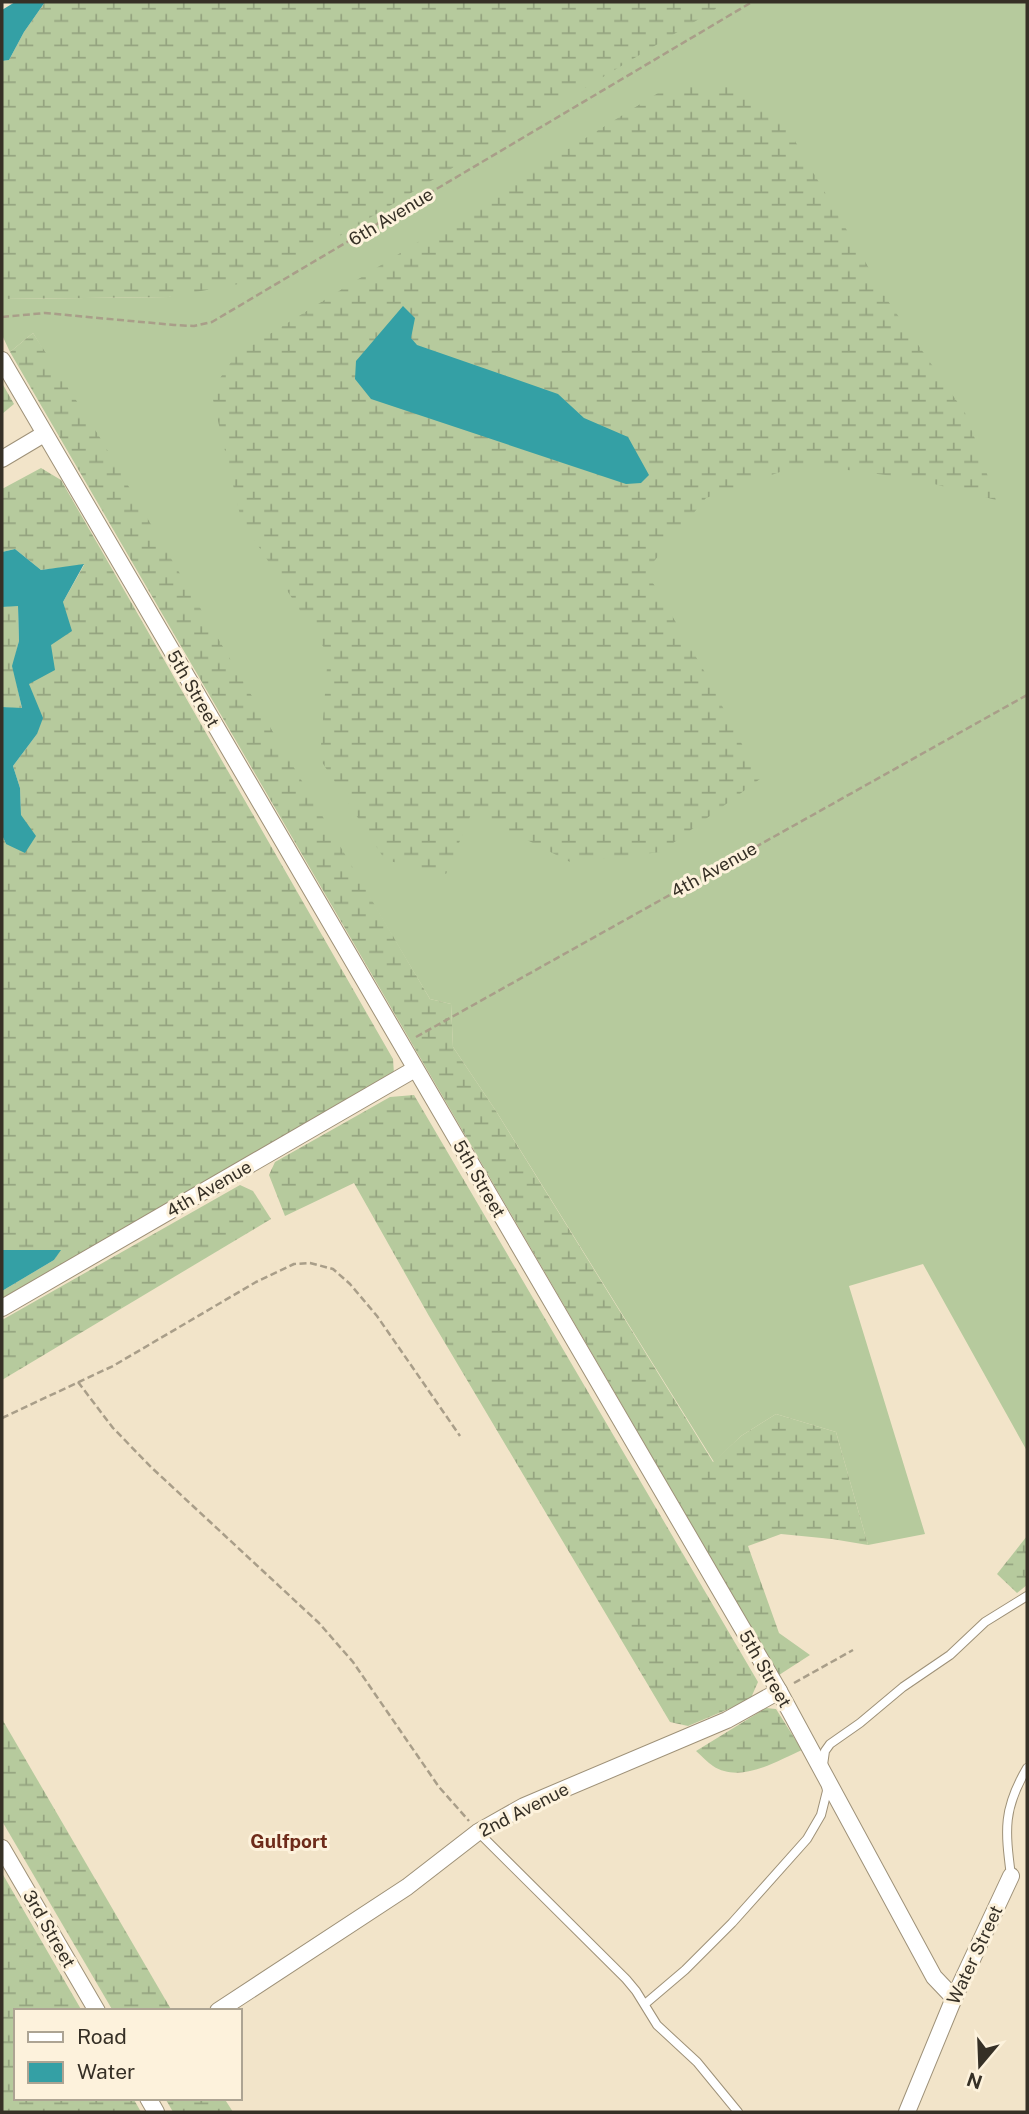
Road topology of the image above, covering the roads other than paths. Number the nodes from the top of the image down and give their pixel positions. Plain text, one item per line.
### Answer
1 (2, 360) edge
2 (44, 435) junction
3 (2, 459) edge
4 (415, 1069) junction
5 (2, 1308) edge
6 (1027, 1596) edge
7 (779, 1691) junction
8 (1027, 1768) edge
9 (825, 1778) junction
10 (478, 1832) junction
11 (2, 1848) edge
12 (1012, 1876) joint
13 (954, 1998) junction
14 (645, 2004) junction
15 (96, 2009) edge
16 (221, 2009) edge
17 (738, 2112) edge
18 (907, 2112) edge

1 - 2 street, 5th Street
2 - 3 street
2 - 4 street, 5th Street
4 - 5 street, 4th Avenue
4 - 7 street, 5th Street
6 - 9 lane
7 - 9 street, 5th Street
7 - 10 street, 2nd Avenue
8 - 12 lane
9 - 13 street, 5th Street
9 - 14 lane
10 - 14 lane
10 - 16 street, 2nd Avenue
11 - 15 street, 3rd Street
12 - 13 street, Water Street
13 - 18 street, Water Street
14 - 17 lane

